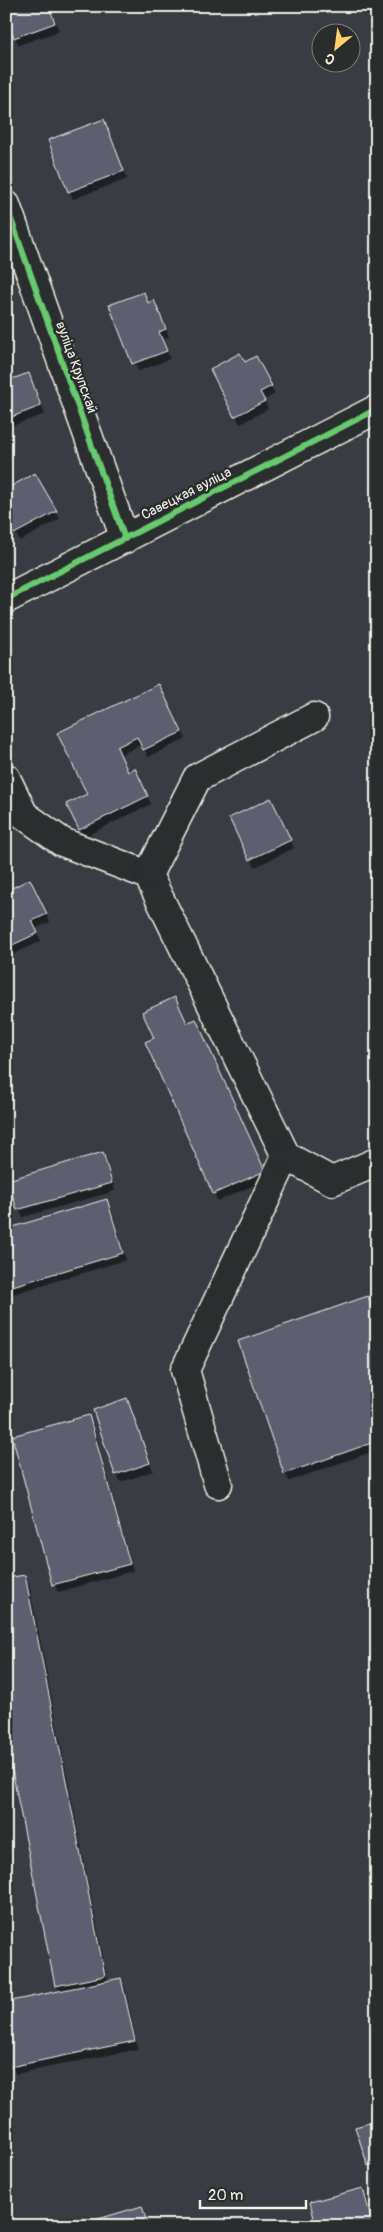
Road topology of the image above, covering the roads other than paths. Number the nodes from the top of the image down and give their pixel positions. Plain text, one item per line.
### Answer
1 (6, 205) edge
2 (377, 409) edge
3 (125, 539) junction
4 (6, 598) edge
5 (314, 717) dead end
6 (6, 778) edge
7 (148, 875) junction
8 (286, 1156) junction
9 (377, 1162) edge
10 (218, 1484) dead end

1 - 3 street, вуліца Крупскай
2 - 3 street, Савецкая вуліца
3 - 4 street, Савецкая вуліца
5 - 7 street
6 - 7 street
7 - 8 street
8 - 9 street
8 - 10 street

